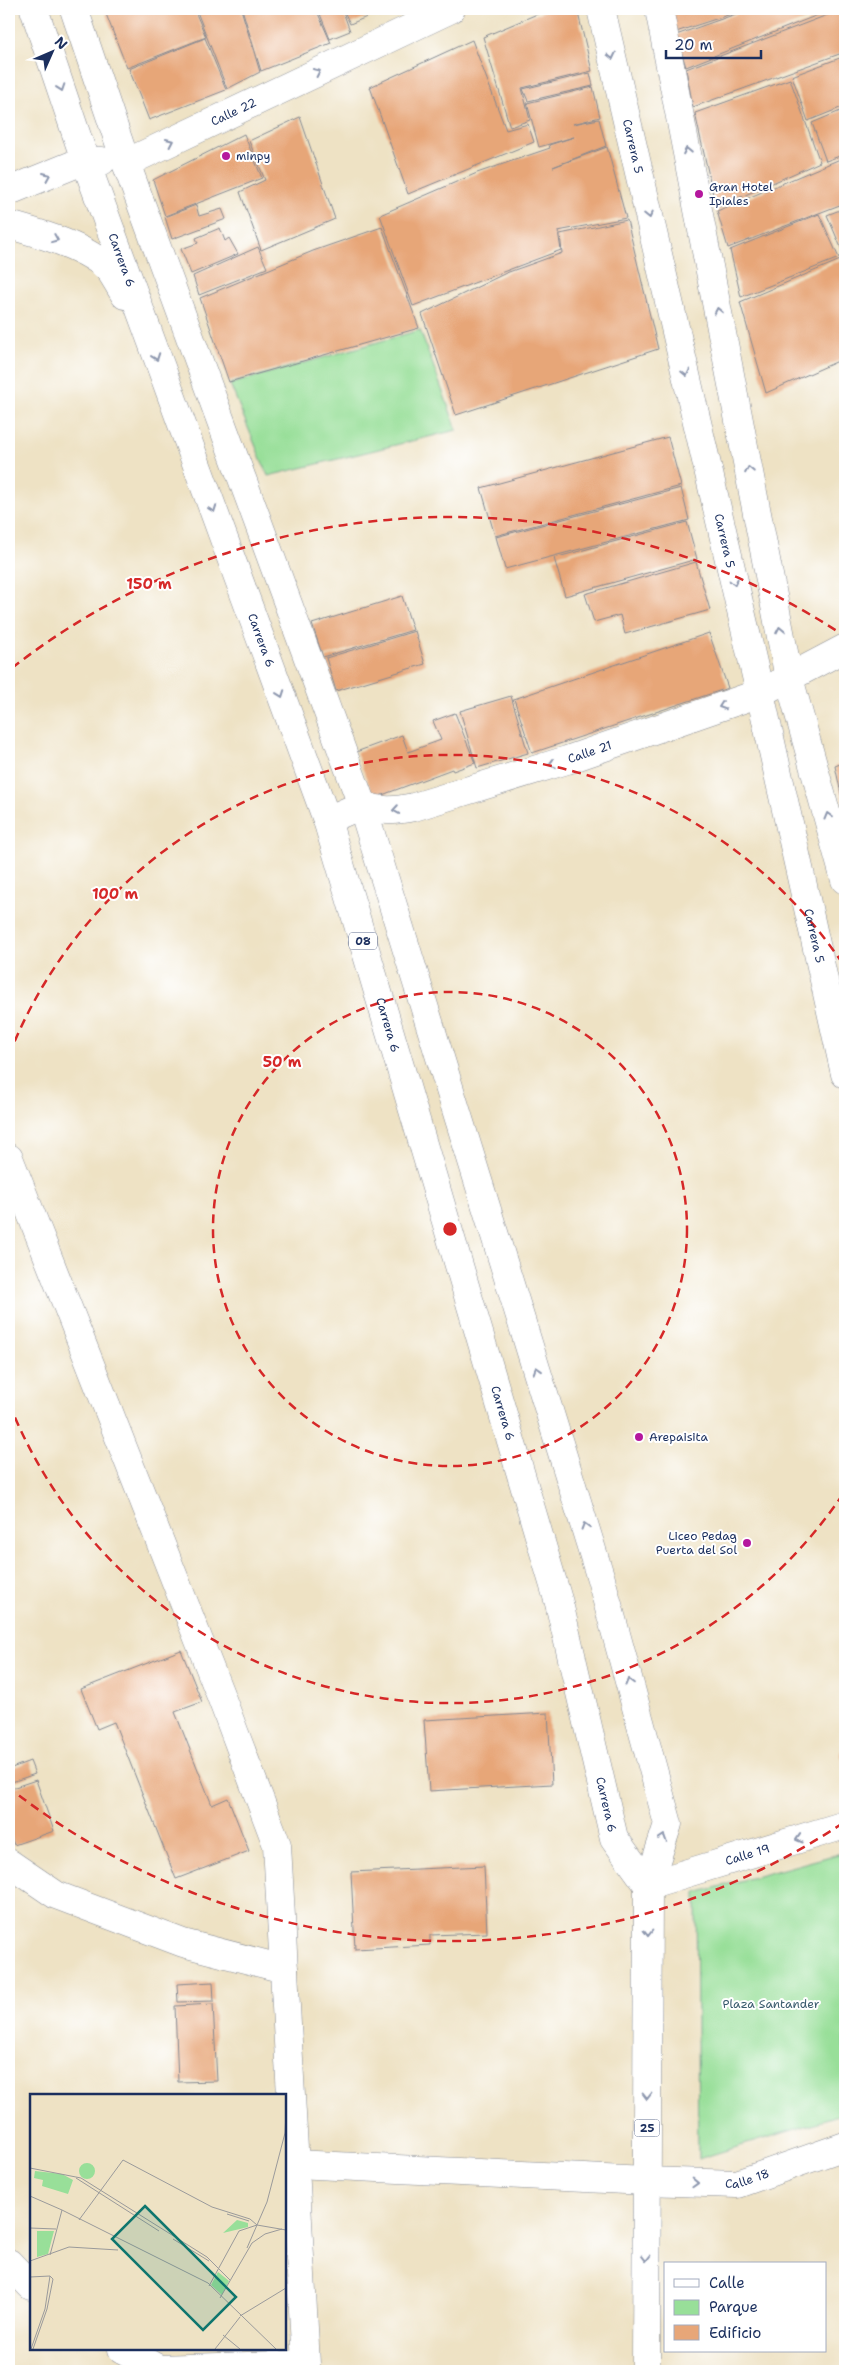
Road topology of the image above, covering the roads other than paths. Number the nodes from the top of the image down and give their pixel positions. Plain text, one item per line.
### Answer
1 (34, 9) edge
2 (74, 9) edge
3 (451, 9) edge
4 (601, 9) edge
5 (659, 9) edge
6 (85, 160) junction
7 (126, 162) junction
8 (9, 191) edge
9 (9, 225) edge
10 (147, 332) junction
11 (845, 648) edge
12 (789, 678) junction
13 (760, 693) junction
14 (362, 805) junction
15 (327, 820) junction
16 (845, 880) edge
17 (845, 1074) edge
18 (9, 1158) edge
19 (845, 1825) edge
20 (9, 1863) edge
21 (648, 1885) junction
22 (284, 1969) junction
23 (845, 2146) edge
24 (295, 2164) junction
25 (646, 2181) junction
26 (9, 2264) edge
27 (30, 2285) edge
28 (124, 2350) edge
29 (646, 2371) edge

1 -> 6 main road, Carrera 6 / 08
2 - 7 main road
7 -> 3 main road, Calle 22
4 -> 13 main road, Carrera 5
12 -> 5 main road
6 - 7 main road, Calle 22
8 -> 6 main road, Calle 22
6 - 10 main road, Carrera 6 / 08
7 - 14 main road
9 -> 10 main road
10 -> 15 main road, Carrera 6 / 08
11 - 12 main road, Calle 21
12 - 13 main road, Calle 21
16 -> 12 main road
13 -> 14 main road, Calle 21
13 - 17 main road, Carrera 5
14 - 15 main road
21 -> 14 main road
15 - 21 main road, Carrera 6 / 08
18 - 22 main road
19 -> 21 main road, Calle 19
20 - 22 main road
21 -> 25 main road, 25
22 - 24 main road
25 -> 23 main road, Calle 18
24 - 25 main road, Calle 18
24 - 28 main road
25 -> 29 main road, 25
26 - 27 main road

